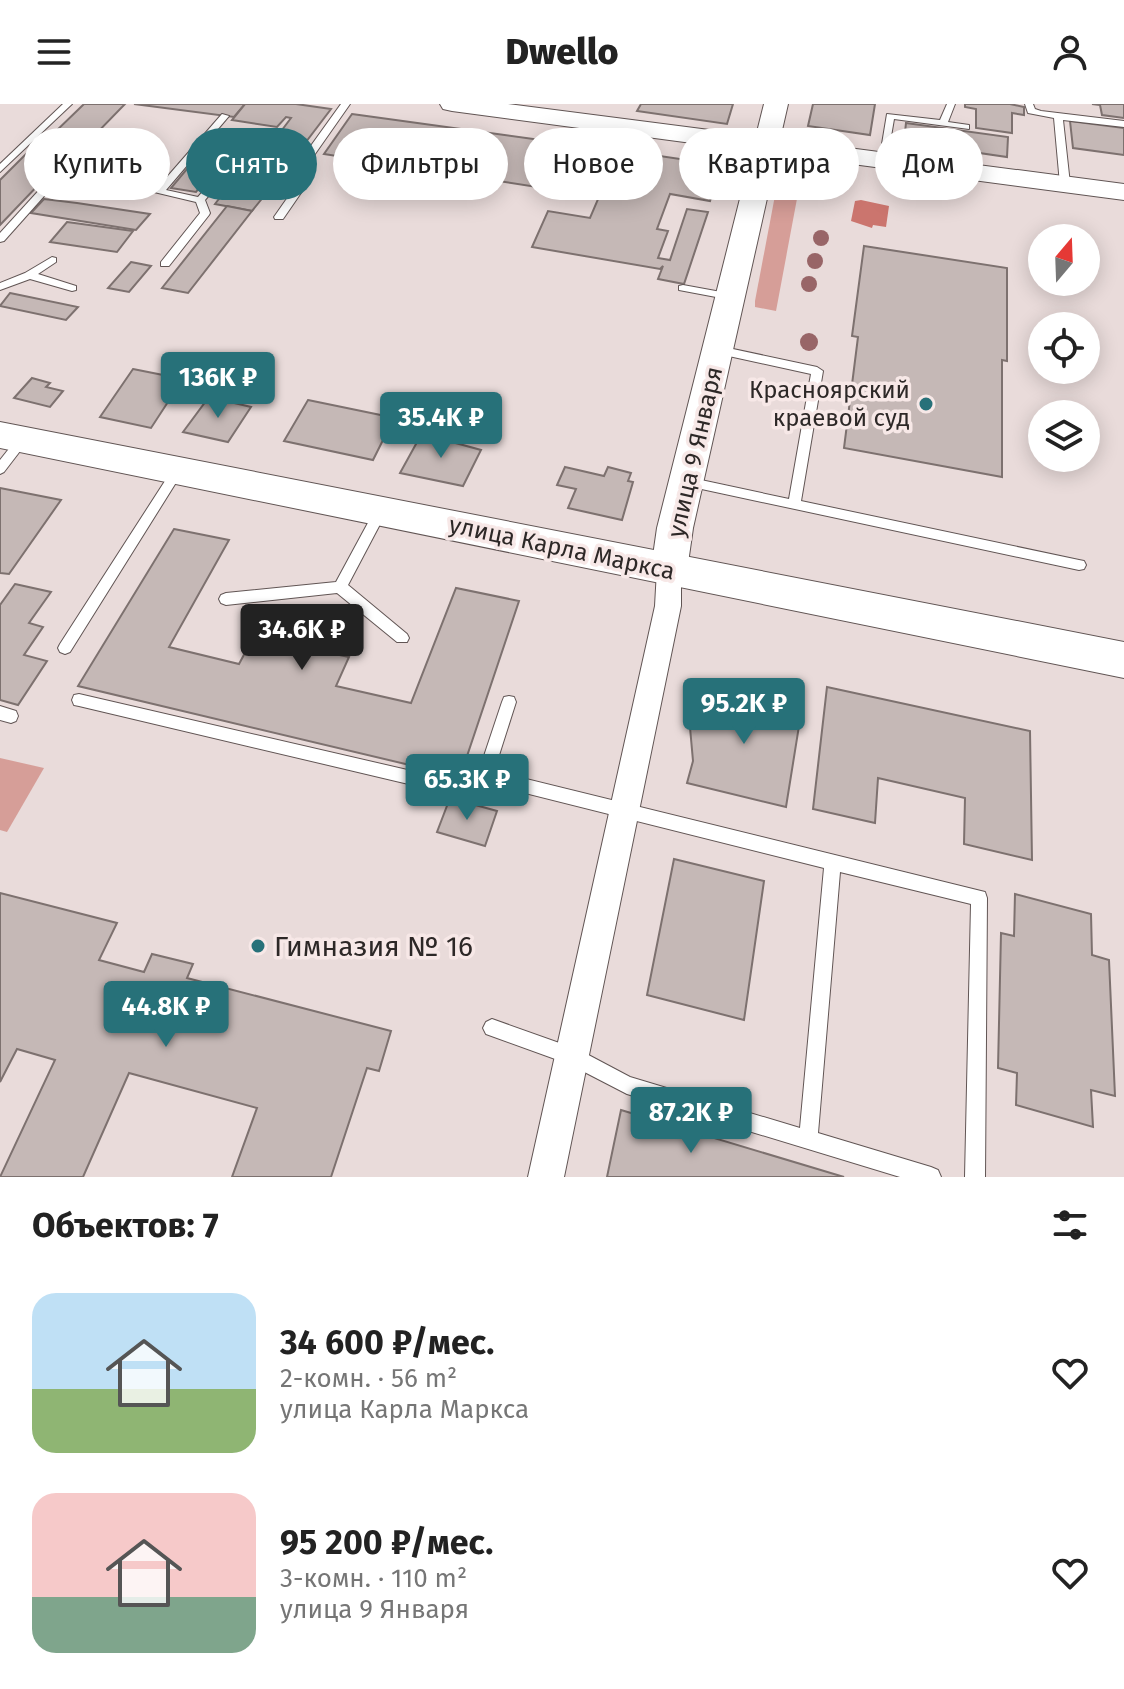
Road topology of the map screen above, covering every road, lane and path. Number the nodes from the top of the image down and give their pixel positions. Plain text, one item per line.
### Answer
1 (68, 104) edge
2 (346, 104) edge
3 (452, 104) edge
4 (776, 104) edge
5 (910, 104) edge
6 (951, 104) edge
7 (1029, 104) edge
8 (483, 106) edge
9 (225, 116) dead end
10 (1058, 116) junction
11 (908, 118) junction
12 (943, 123) junction
13 (1124, 124) edge
14 (966, 127) dead end
15 (215, 128) edge
16 (771, 128) edge
17 (888, 128) edge
18 (679, 140) edge
19 (186, 161) edge
20 (0, 169) edge
21 (983, 173) edge
22 (1065, 184) junction
23 (1124, 192) edge
24 (186, 197) edge
25 (35, 200) edge
26 (200, 200) edge
27 (754, 200) edge
28 (279, 217) dead end
29 (0, 239) edge
30 (52, 260) dead end
31 (165, 264) dead end
32 (29, 275) junction
33 (0, 287) edge
34 (72, 288) dead end
35 (683, 288) dead end
36 (732, 297) junction
37 (719, 350) junction
38 (12, 437) edge
39 (0, 469) edge
40 (178, 470) junction
41 (686, 482) junction
42 (794, 504) junction
43 (381, 510) junction
44 (1079, 565) dead end
45 (669, 570) junction
46 (340, 587) junction
47 (226, 599) dead end
48 (402, 638) dead end
49 (65, 648) dead end
50 (1124, 660) edge
51 (79, 700) dead end
52 (509, 702) dead end
53 (485, 776) junction
54 (624, 808) junction
55 (833, 863) junction
56 (492, 1028) dead end
57 (573, 1056) junction
58 (808, 1139) junction
59 (546, 1177) edge
60 (931, 1177) edge
61 (975, 1177) edge

1 - 20 lane
2 - 28 lane
3 - 8 main road
4 - 16 main road, улица 9 Января
5 - 11 lane
6 - 12 lane
7 - 10 lane
8 - 18 main road
9 - 15 lane
10 - 13 lane
10 - 22 lane
11 - 12 lane
11 - 17 lane
12 - 14 lane
19 - 24 lane
21 - 22 main road
22 - 23 main road
25 - 29 lane
26 - 31 lane
27 - 36 main road, улица 9 Января
30 - 32 lane
32 - 33 lane
32 - 34 lane
35 - 36 lane
36 - 37 main road, улица 9 Января
37 - 41 main road, улица 9 Января
37 - 42 lane
38 - 39 lane
38 - 40 main road, улица Карла Маркса
40 - 43 main road, улица Карла Маркса
40 - 49 lane
41 - 42 lane
41 - 45 main road, улица 9 Января
42 - 44 lane
43 - 45 main road, улица Карла Маркса
43 - 46 lane
45 - 50 main road, улица Карла Маркса
45 - 54 street, улица 9 Января
46 - 47 lane
46 - 48 lane
51 - 53 lane
52 - 53 lane
53 - 54 lane
54 - 55 lane
54 - 57 street, улица 9 Января
55 - 58 lane
55 - 61 lane
56 - 57 lane
57 - 58 lane
57 - 59 street, улица 9 Января
58 - 60 lane

